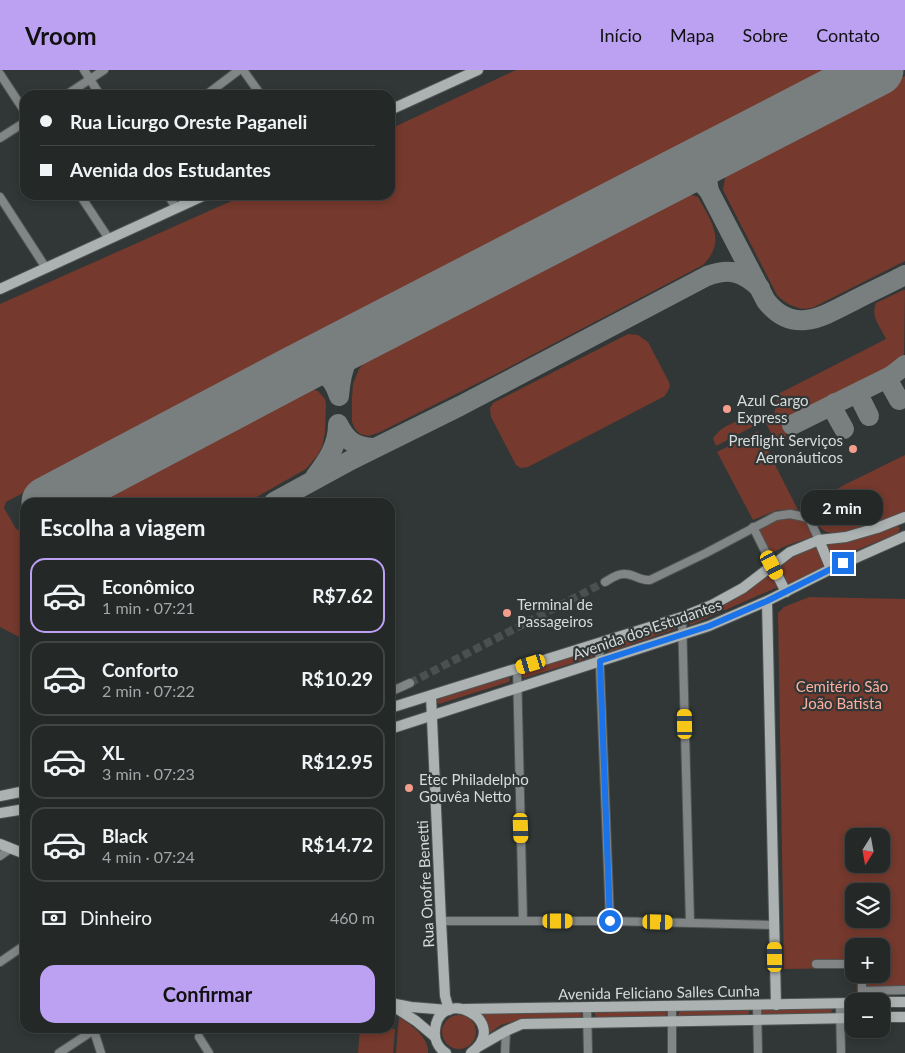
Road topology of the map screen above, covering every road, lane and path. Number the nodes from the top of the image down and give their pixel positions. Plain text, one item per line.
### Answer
1 (84, 70) edge
2 (104, 70) edge
3 (241, 70) edge
4 (478, 70) edge
5 (0, 74) edge
6 (90, 79) junction
7 (74, 90) edge
8 (97, 90) edge
9 (213, 90) edge
10 (257, 90) edge
11 (20, 104) edge
12 (395, 108) edge
13 (20, 125) edge
14 (0, 138) edge
15 (0, 197) edge
16 (83, 200) edge
17 (171, 200) edge
18 (194, 200) edge
19 (176, 208) junction
20 (109, 239) junction
21 (46, 268) junction
22 (0, 289) edge
23 (905, 518) edge
24 (753, 528) junction
25 (905, 536) edge
26 (819, 540) junction
27 (772, 565) junction
28 (831, 569) junction
29 (605, 582) tunnel mouth
30 (786, 592) junction
31 (767, 601) junction
32 (682, 617) junction
33 (682, 634) junction
34 (599, 643) junction
35 (600, 661) junction
36 (517, 668) junction
37 (410, 683) tunnel mouth
38 (518, 689) junction
39 (395, 690) edge
40 (431, 696) junction
41 (395, 707) edge
42 (433, 715) junction
43 (395, 727) edge
44 (20, 792) edge
45 (0, 796) edge
46 (20, 810) edge
47 (0, 813) edge
48 (0, 844) edge
49 (11, 848) junction
50 (20, 852) edge
51 (0, 856) edge
52 (441, 921) junction
53 (523, 921) junction
54 (610, 921) junction
55 (690, 923) junction
56 (774, 925) junction
57 (20, 949) edge
58 (0, 962) edge
59 (816, 964) dead end
60 (845, 964) edge
61 (862, 983) edge
62 (905, 990) edge
63 (890, 1002) edge
64 (905, 1002) edge
65 (840, 1004) junction
66 (845, 1004) edge
67 (395, 1005) edge
68 (776, 1005) junction
69 (672, 1006) junction
70 (757, 1006) junction
71 (395, 1007) edge
72 (587, 1008) junction
73 (465, 1009) junction
74 (449, 1010) junction
75 (890, 1017) edge
76 (905, 1017) edge
77 (840, 1018) junction
78 (845, 1018) edge
79 (758, 1020) junction
80 (672, 1022) junction
81 (587, 1024) junction
82 (506, 1031) junction
83 (86, 1033) edge
84 (95, 1033) edge
85 (198, 1037) dead end
86 (436, 1045) edge
87 (475, 1050) edge
88 (60, 1053) edge
89 (101, 1053) edge
90 (209, 1053) edge
91 (446, 1053) edge
92 (505, 1053) edge
93 (588, 1053) edge
94 (672, 1053) edge
95 (758, 1053) edge
96 (841, 1053) edge

1 - 6 street
2 - 6 street
3 - 9 street
3 - 10 street
4 - 12 main road
5 - 11 street
6 - 7 street
6 - 8 street
13 - 14 street
15 - 21 street
16 - 20 street
17 - 19 street
18 - 19 main road
19 - 20 main road
20 - 21 main road
21 - 22 main road
23 - 26 main road, Avenida dos Estudantes
24 - 26 street
24 - 27 street
24 - 29 street
25 - 28 main road, Avenida dos Estudantes
26 - 27 main road, Avenida dos Estudantes
26 - 28 main road
27 - 30 main road
27 - 32 main road, Avenida dos Estudantes
28 - 30 main road, Avenida dos Estudantes
30 - 31 main road, Avenida dos Estudantes
31 - 33 main road, Avenida dos Estudantes
31 - 56 main road
32 - 33 street
32 - 34 main road, Avenida dos Estudantes
33 - 35 main road, Avenida dos Estudantes
33 - 55 street
34 - 35 street
34 - 36 main road, Avenida dos Estudantes
35 - 38 main road, Avenida dos Estudantes
35 - 54 street
36 - 38 street
36 - 40 main road, Avenida dos Estudantes
37 - 39 street
38 - 42 main road, Avenida dos Estudantes
38 - 53 street
40 - 41 main road, Avenida dos Estudantes
40 - 42 main road, Rua Onofre Benetti
42 - 43 main road, Avenida dos Estudantes
42 - 52 main road, Rua Onofre Benetti
44 - 45 main road
46 - 47 main road
48 - 49 main road
49 - 50 main road
49 - 51 street
52 - 53 street
52 - 74 main road, Rua Onofre Benetti
53 - 54 street
54 - 55 street
55 - 56 street
56 - 68 main road
57 - 58 street
59 - 60 street
61 - 62 street
63 - 64 main road
65 - 66 main road, Avenida Feliciano Salles Cunha
65 - 68 main road, Avenida Feliciano Salles Cunha
65 - 77 street
67 - 74 main road
68 - 70 main road, Avenida Feliciano Salles Cunha
69 - 70 main road, Avenida Feliciano Salles Cunha
69 - 72 main road, Avenida Feliciano Salles Cunha
69 - 80 street
70 - 79 street
71 - 86 main road
72 - 73 main road, Avenida Feliciano Salles Cunha
72 - 81 street
73 - 74 main road, Avenida Feliciano Salles Cunha
73 - 87 main road
74 - 86 main road
75 - 76 main road
77 - 78 main road, Avenida Feliciano Salles Cunha
77 - 79 main road, Avenida Feliciano Salles Cunha
77 - 96 street
79 - 80 main road, Avenida Feliciano Salles Cunha
79 - 95 street
80 - 81 main road, Avenida Feliciano Salles Cunha
80 - 94 street
81 - 82 main road, Avenida Feliciano Salles Cunha
81 - 93 street
82 - 87 main road, Avenida Feliciano Salles Cunha
82 - 92 street
83 - 88 street
84 - 89 street
85 - 90 street
86 - 91 main road

